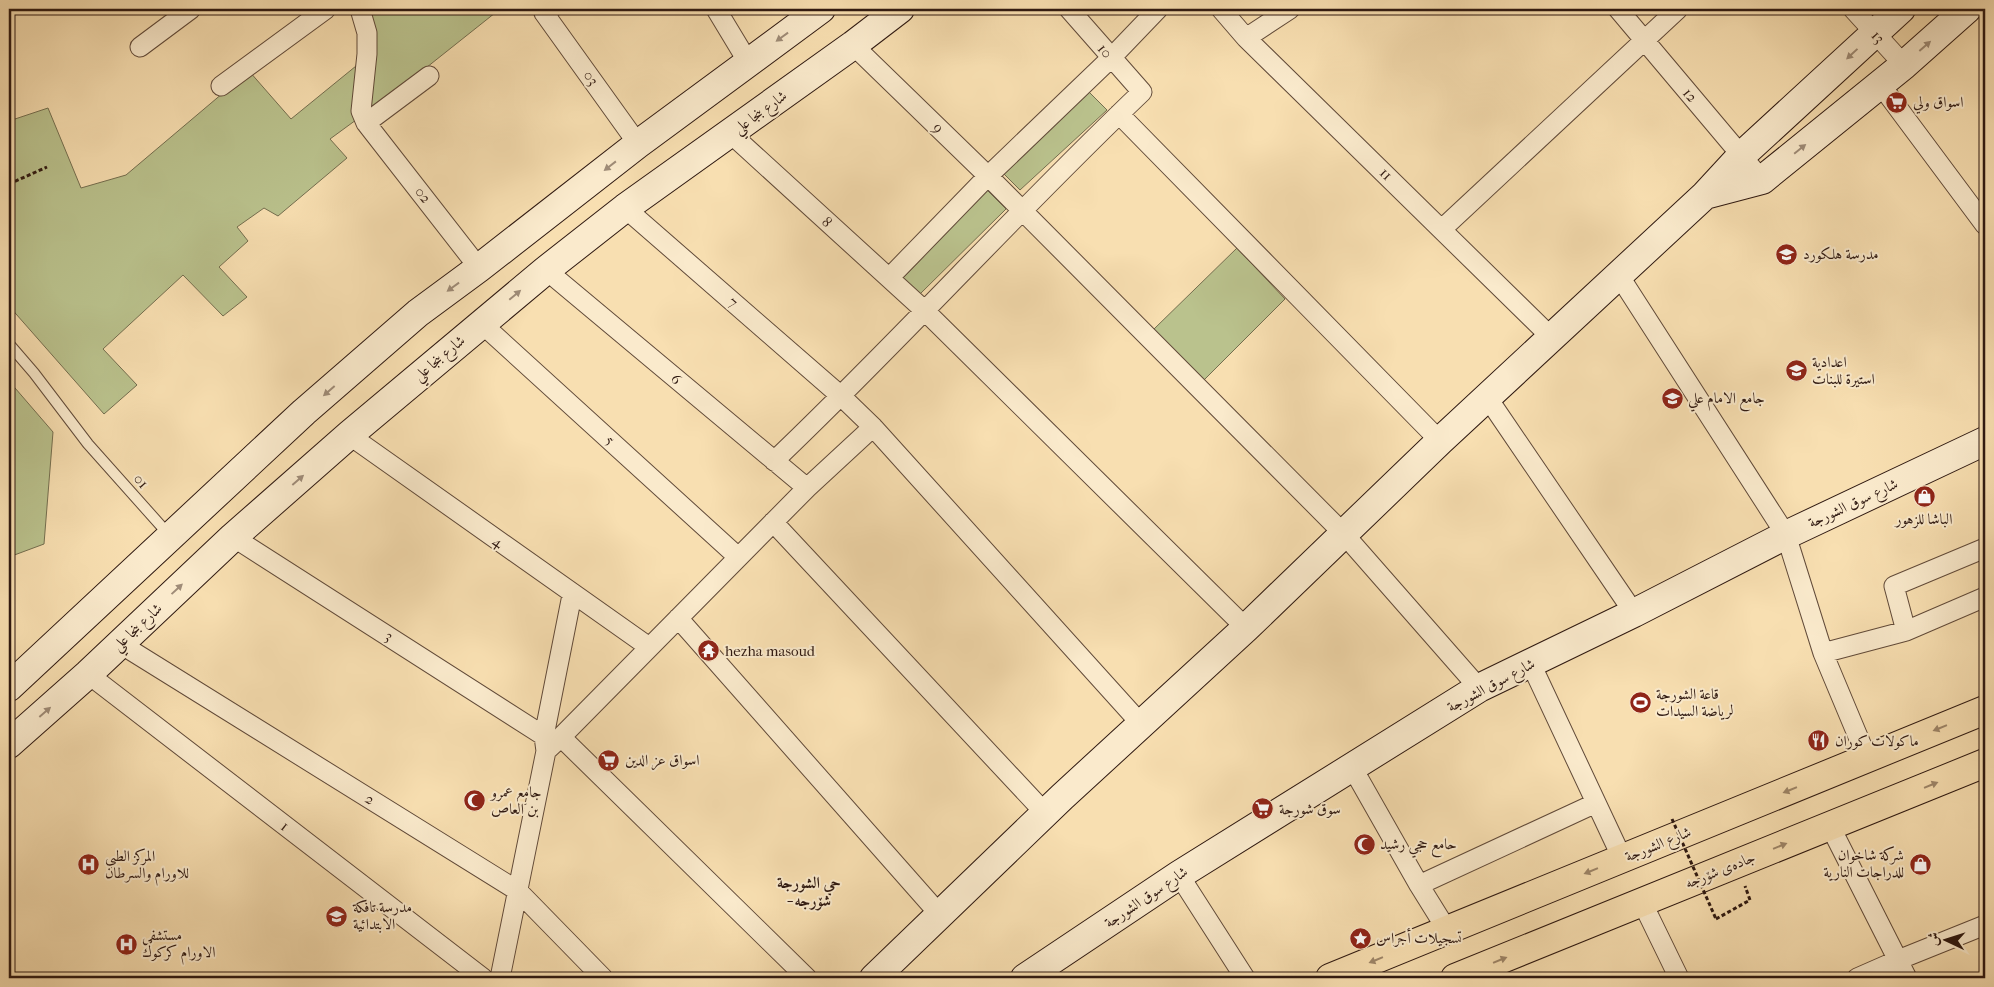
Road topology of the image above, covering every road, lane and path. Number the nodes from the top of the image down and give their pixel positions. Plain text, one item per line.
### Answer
1 (191, 9) edge
2 (326, 9) edge
3 (360, 9) edge
4 (716, 9) edge
5 (821, 9) edge
6 (900, 9) edge
7 (1069, 9) edge
8 (1158, 9) edge
9 (1221, 9) edge
10 (1290, 9) edge
11 (1618, 9) edge
12 (1678, 9) edge
13 (1853, 9) edge
14 (1901, 9) edge
15 (1968, 9) edge
16 (548, 11) edge
17 (1875, 33) junction
18 (1246, 38) junction
19 (1644, 40) junction
20 (853, 45) junction
21 (140, 47) dead end
22 (1111, 58) junction
23 (748, 62) junction
24 (1904, 65) junction
25 (429, 76) dead end
26 (1880, 84) junction
27 (221, 86) dead end
28 (1119, 114) junction
29 (366, 123) junction
30 (730, 133) junction
31 (638, 144) junction
32 (1741, 156) junction
33 (47, 168) dead end
34 (988, 176) junction
35 (1762, 180) junction
36 (9, 184) edge
37 (1705, 195) junction
38 (1979, 200) edge
39 (625, 208) junction
40 (1022, 211) junction
41 (1985, 225) edge
42 (1442, 229) junction
43 (479, 268) junction
44 (546, 270) junction
45 (1618, 274) junction
46 (889, 278) junction
47 (924, 310) junction
48 (481, 323) junction
49 (1552, 338) junction
50 (9, 344) edge
51 (842, 397) junction
52 (1487, 397) junction
53 (873, 427) junction
54 (348, 435) junction
55 (1440, 441) junction
56 (1985, 441) edge
57 (774, 461) junction
58 (807, 488) junction
59 (773, 522) junction
60 (1343, 533) junction
61 (1786, 534) junction
62 (171, 537) junction
63 (233, 537) junction
64 (1985, 548) edge
65 (738, 557) junction
66 (572, 595) junction
67 (1985, 597) edge
68 (1634, 613) junction
69 (678, 618) junction
70 (1246, 628) junction
71 (1906, 631) junction
72 (119, 643) junction
73 (649, 647) junction
74 (1823, 653) junction
75 (1530, 664) junction
76 (88, 674) junction
77 (9, 688) edge
78 (1479, 688) junction
79 (1985, 710) edge
80 (1142, 725) junction
81 (550, 741) junction
82 (9, 744) edge
83 (1867, 758) junction
84 (1352, 767) junction
85 (1984, 768) edge
86 (1596, 803) junction
87 (1045, 813) junction
88 (1672, 819) dead end
89 (1830, 826) junction
90 (1622, 858) junction
91 (1179, 875) junction
92 (1419, 885) junction
93 (518, 891) junction
94 (1750, 900) dead end
95 (1642, 902) junction
96 (941, 916) junction
97 (1985, 925) edge
98 (1447, 930) junction
99 (1898, 960) junction
100 (1034, 976) edge
101 (1468, 976) edge
102 (483, 978) edge
103 (500, 978) edge
104 (603, 978) edge
105 (807, 978) edge
106 (874, 978) edge
107 (1245, 978) edge
108 (1330, 978) edge
109 (1679, 978) edge
110 (1857, 978) edge
111 (1907, 978) edge

1 - 21 street
2 - 27 street
3 - 29 street
4 - 23 street
5 -> 23 street
6 - 20 street, شارع بنجا علي
7 - 22 street, 10
8 - 22 street
9 - 18 street, 11
10 - 18 street
11 - 19 street, 12
12 - 19 street
13 - 17 street, 13
14 - 17 street
24 -> 15 street
16 - 31 street, 03
17 - 24 street, 13
17 -> 32 street
18 - 42 street, 11
19 - 32 street, 12
19 - 42 street
20 - 30 street, شارع بنجا علي
20 - 34 street, 9
22 - 28 street, 10
22 - 34 street
23 - 31 street
24 - 26 street
25 - 29 street
35 -> 26 street
26 - 38 street
28 - 40 street
28 - 55 street
29 - 43 street, 02
30 - 39 street, شارع بنجا علي
30 - 46 street, 8
31 -> 43 street
32 - 35 street, 12
32 - 37 street
33 - 36 path
34 - 40 street, 9
34 - 46 street
35 - 37 street
37 - 45 street
38 - 41 street
39 - 44 street, شارع بنجا علي
39 - 51 street, 7
40 - 47 street
40 - 60 street, 9
42 - 49 street, 11
43 -> 62 street
48 -> 44 street, شارع بنجا علي
44 - 57 street, 6
45 - 49 street
45 - 61 street
46 - 47 street, 8
47 - 51 street
47 - 70 street, 8
48 - 54 street, شارع بنجا علي
48 - 65 street, 5
49 - 52 street
50 - 62 lane, 01
51 - 53 street, 7
51 - 57 street
52 - 55 street
52 - 68 street
53 - 58 street
53 - 80 street, 7
63 -> 54 street, شارع بنجا علي
54 - 66 street, 4
55 - 60 street
56 - 61 street, شارع سوق الشورجة
57 - 58 street, 6
58 - 59 street
59 - 65 street
59 - 87 street
60 - 70 street
60 - 78 street, 9
61 - 68 street, شارع سوق الشورجة
61 - 74 street
62 - 77 street
72 -> 63 street, شارع بنجا علي
63 - 81 street, 3
64 - 71 street
65 - 69 street
66 - 73 street, 4
66 - 81 street
67 - 71 street
68 - 75 street, شارع سوق الشورجة
69 - 73 street
69 - 96 street
70 - 80 street
71 - 74 street
72 - 76 street, شارع بنجا علي
72 - 93 street, 2
73 - 81 street
74 - 83 street
75 - 78 street, شارع سوق الشورجة
75 - 86 street
82 -> 76 street, شارع بنجا علي
76 - 102 street, 1
78 - 84 street, شارع سوق الشورجة
79 -> 83 main road, شارع الشورجة
80 - 87 street
81 - 93 street
81 - 105 street, 3
83 -> 90 main road, شارع الشورجة
84 - 91 street, شارع سوق الشورجة
84 - 92 street
89 -> 85 main road, جادەی شۆرجە
86 - 90 street
86 - 92 street
87 - 96 street
88 - 94 path, bridge
95 -> 89 main road, جادەی شۆرجە
89 - 99 street
90 -> 98 main road, شارع الشورجة
91 - 100 street, شارع سوق الشورجة
91 - 107 street
92 - 98 street
93 - 103 street
93 - 104 street, 2
101 -> 95 main road, جادەی شۆرجە
95 - 109 street
96 - 106 street
97 - 99 street
98 -> 108 main road, شارع الشورجة
99 - 110 street
99 - 111 street

